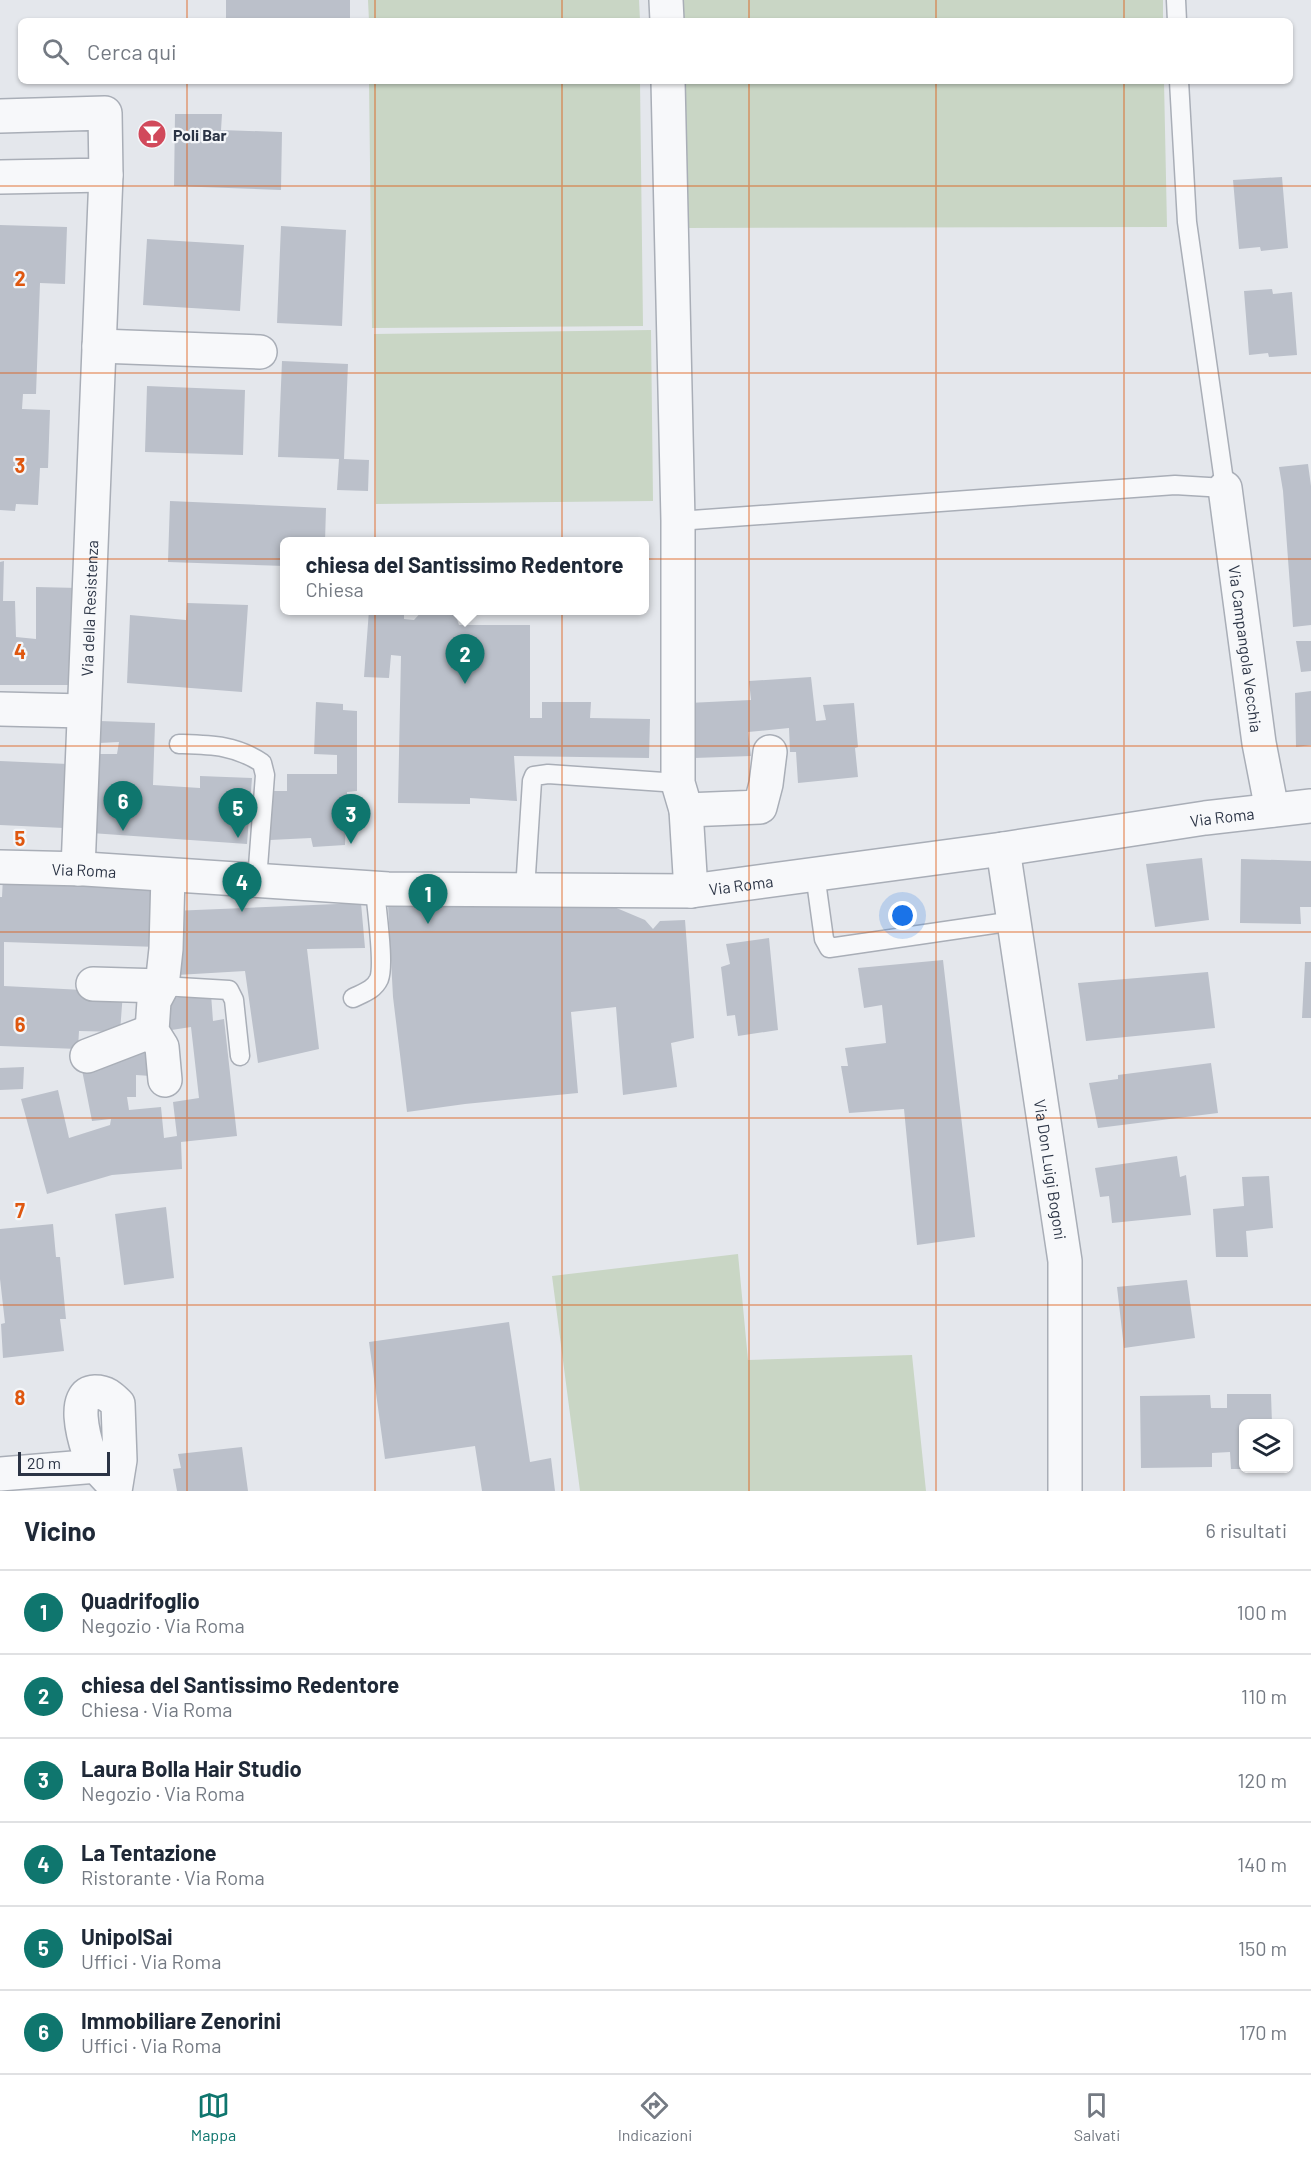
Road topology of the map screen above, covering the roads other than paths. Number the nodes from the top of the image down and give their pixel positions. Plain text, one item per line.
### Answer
1 (666, 0) edge
2 (1176, 0) edge
3 (667, 18) edge
4 (1177, 18) edge
5 (668, 84) edge
6 (1179, 84) edge
7 (0, 116) edge
8 (106, 175) junction
9 (0, 177) edge
10 (99, 346) junction
11 (260, 352) dead end
12 (1225, 488) junction
13 (678, 521) junction
14 (0, 709) edge
15 (84, 711) junction
16 (179, 744) dead end
17 (771, 752) dead end
18 (682, 796) junction
19 (1311, 806) edge
20 (1272, 810) junction
21 (1003, 849) junction
22 (0, 867) edge
23 (78, 869) junction
24 (815, 874) junction
25 (168, 875) junction
26 (257, 880) junction
27 (375, 888) junction
28 (525, 890) junction
29 (691, 891) junction
30 (1014, 921) junction
31 (93, 984) dead end
32 (162, 986) junction
33 (353, 998) dead end
34 (152, 1031) junction
35 (87, 1056) dead end
36 (240, 1056) dead end
37 (165, 1080) dead end
38 (0, 1474) edge
39 (109, 1481) edge
40 (1065, 1491) edge

1 - 3 street
2 - 4 lane
5 - 13 street
6 - 12 lane
7 - 8 street, Via della Resistenza
8 - 9 street
8 - 10 street, Via della Resistenza
10 - 11 street
10 - 15 street, Via della Resistenza
12 - 13 lane
12 - 20 street, Via Campangola Vecchia
13 - 18 street
14 - 15 street
15 - 23 street, Via della Resistenza
16 - 26 lane
17 - 18 street
18 - 28 lane
18 - 29 street
19 - 20 street, Via Roma
20 - 21 street, Via Roma
21 - 24 street, Via Roma
21 - 30 street, Via Don Luigi Bogoni
22 - 23 street, Via Roma
23 - 25 street, Via Roma
24 - 29 street, Via Roma
24 - 30 lane
25 - 26 street, Via Roma
25 - 32 street
26 - 27 street, Via Roma
27 - 28 street, Via Roma
27 - 33 lane
28 - 29 street, Via Roma
30 - 40 street, Via Don Luigi Bogoni
31 - 32 street
32 - 34 street
32 - 36 lane
34 - 35 street
34 - 37 street
38 - 39 street

